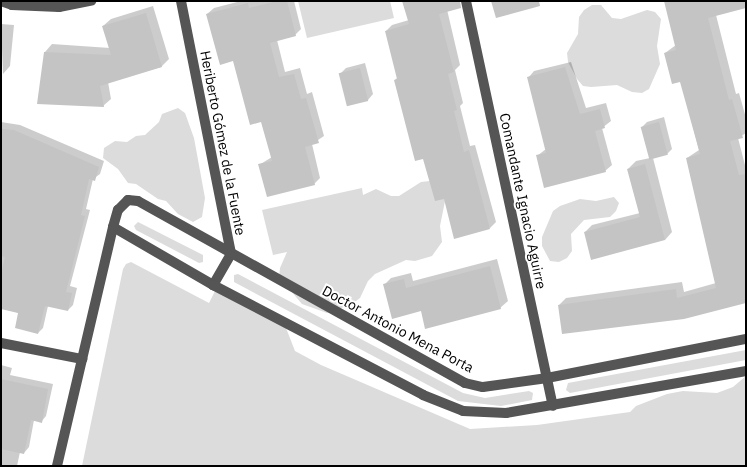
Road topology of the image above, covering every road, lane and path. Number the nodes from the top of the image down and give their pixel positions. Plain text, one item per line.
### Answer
1 (91, 1) edge
2 (181, 1) edge
3 (466, 1) edge
4 (1, 2) edge
5 (113, 227) junction
6 (231, 254) junction
7 (213, 285) junction
8 (746, 339) edge
9 (1, 343) edge
10 (82, 359) junction
11 (746, 371) edge
12 (547, 378) junction
13 (552, 406) junction
14 (57, 466) edge

1 - 4 street
2 - 6 street, Heriberto Gómez de la Fuente
3 - 12 street, Comandante Ignacio Aguirre
5 - 6 street, Doctor Antonio Mena Porta
5 - 7 street
5 - 10 street
6 - 7 street, Heriberto Gómez de la Fuente
6 - 12 street, Doctor Antonio Mena Porta
7 - 13 street
8 - 12 street, Doctor Antonio Mena Porta
9 - 10 street
10 - 14 street
11 - 13 street
12 - 13 street, Comandante Ignacio Aguirre

